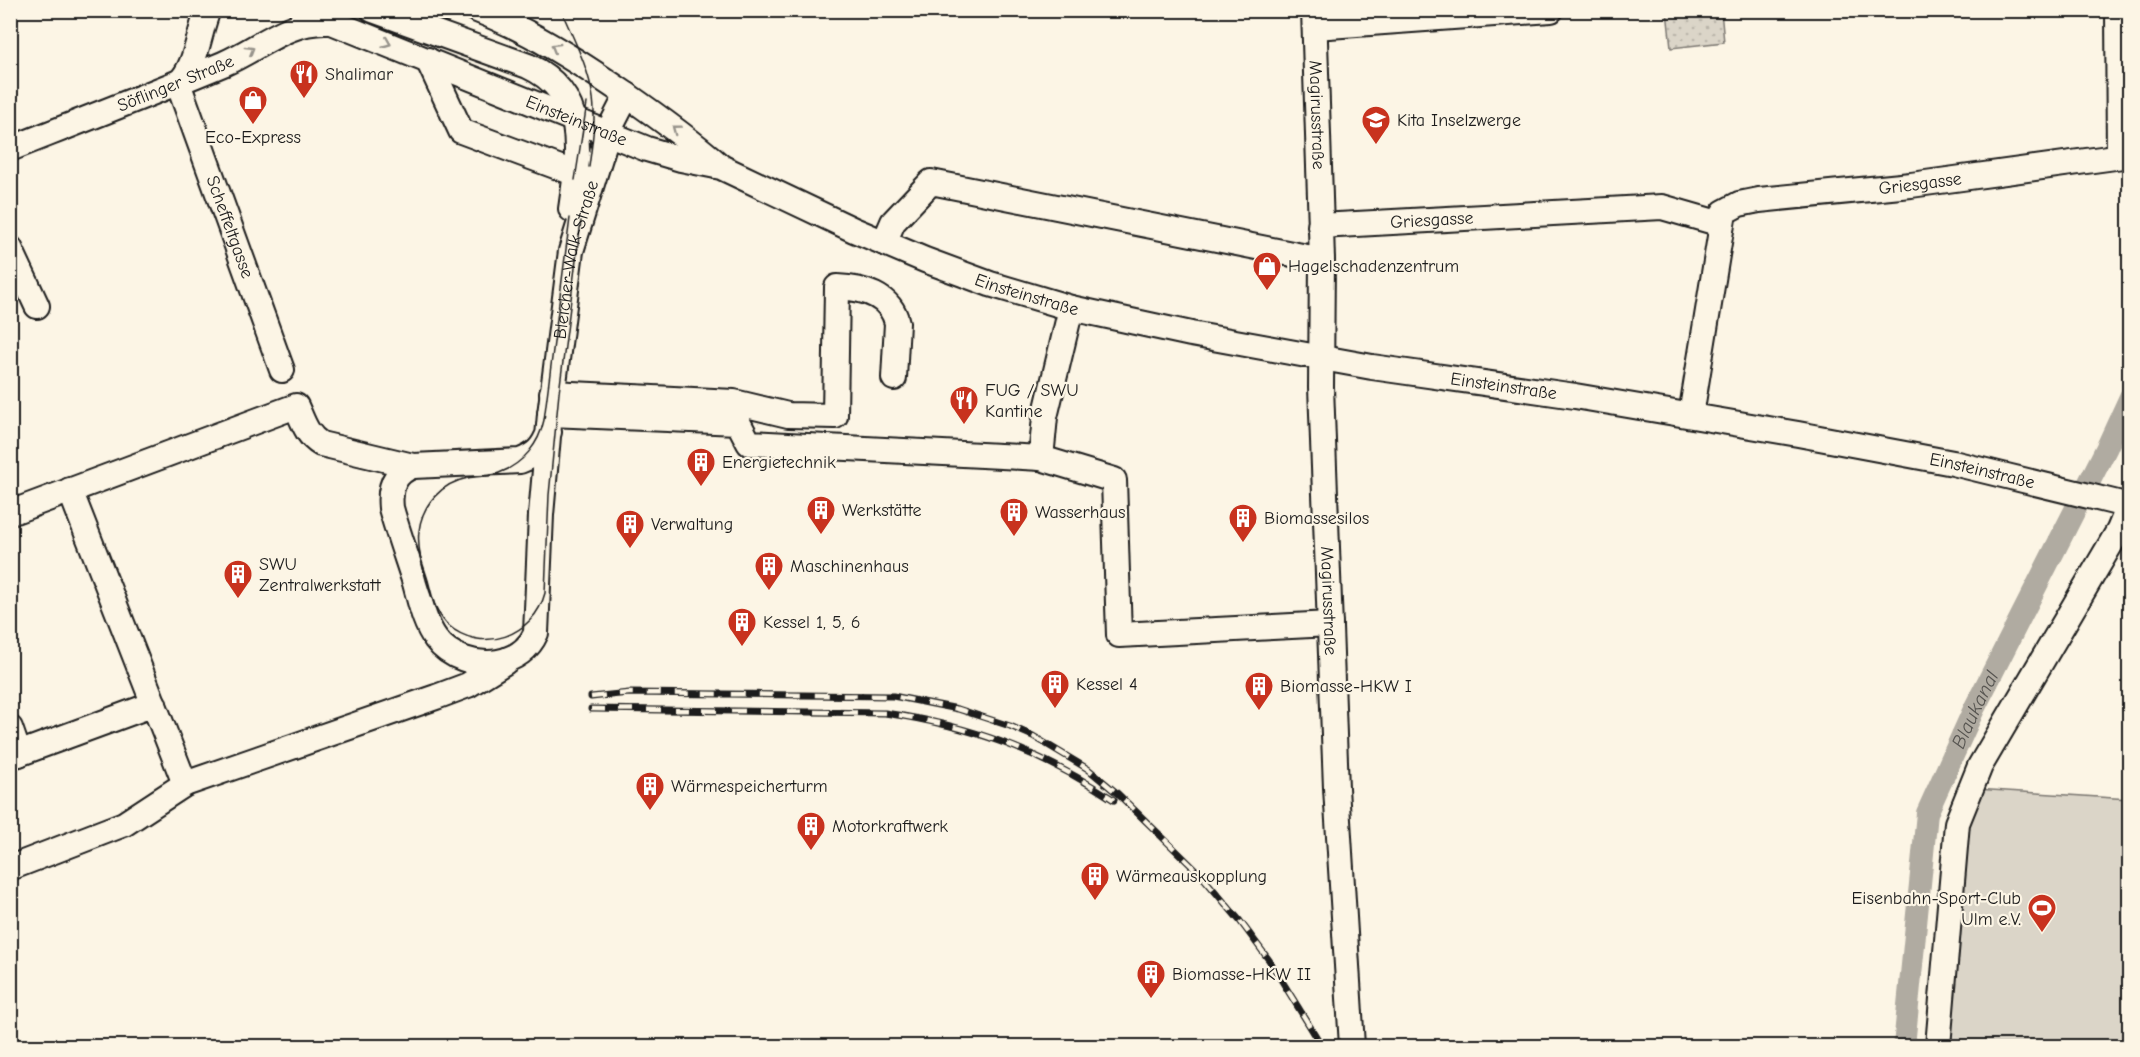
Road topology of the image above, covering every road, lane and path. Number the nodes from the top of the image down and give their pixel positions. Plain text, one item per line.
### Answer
1 (208, 10) edge
2 (302, 10) edge
3 (375, 10) edge
4 (477, 10) edge
5 (1551, 10) edge
6 (2118, 10) edge
7 (1546, 11) edge
8 (417, 12) edge
9 (515, 17) edge
10 (1315, 19) edge
11 (339, 24) junction
12 (487, 46) junction
13 (432, 61) junction
14 (178, 83) junction
15 (627, 95) junction
16 (590, 125) junction
17 (10, 149) edge
18 (2124, 156) edge
19 (721, 167) junction
20 (585, 177) junction
21 (1722, 224) junction
22 (1320, 226) junction
23 (884, 243) junction
24 (10, 248) edge
25 (571, 250) junction
26 (1322, 260) junction
27 (37, 306) dead end
28 (1071, 308) junction
29 (1321, 357) junction
30 (282, 370) dead end
31 (894, 378) dead end
32 (551, 413) junction
33 (1691, 415) junction
34 (1041, 458) junction
35 (413, 466) junction
36 (70, 490) junction
37 (2124, 505) edge
38 (10, 513) edge
39 (1330, 624) junction
40 (510, 658) junction
41 (154, 704) junction
42 (10, 728) edge
43 (15, 755) edge
44 (185, 784) junction
45 (10, 868) edge
46 (1352, 1047) edge
47 (1938, 1047) edge

1 - 14 street
2 - 11 street, Einsteinstraße
3 - 8 street
3 - 12 street
4 - 9 street, Einsteinstraße
5 - 7 street
6 - 18 street
7 - 10 street
8 - 12 street
9 - 12 street
15 -> 9 street, Einsteinstraße
10 - 22 street, Magirusstraße
11 -> 13 street, Einsteinstraße
14 -> 11 street, Söflinger Straße
12 - 13 street
12 - 16 street
13 - 16 street, Einsteinstraße
13 - 20 street
14 - 17 street, Söflinger Straße
14 - 30 street, Scheffeltgasse
15 - 16 street, Bleicher-Walk-Straße
19 -> 15 street, Einsteinstraße
16 - 19 street, Einsteinstraße
16 - 20 street, Bleicher-Walk-Straße
16 - 20 street
18 - 21 street, Griesgasse
19 - 23 street, Einsteinstraße
20 - 25 street, Bleicher-Walk-Straße
20 - 25 street
21 - 22 street, Griesgasse
21 - 33 street
22 - 26 street, Magirusstraße
23 - 26 street
23 - 28 street, Einsteinstraße
24 - 27 street
25 - 32 street, Bleicher-Walk-Straße
26 - 29 street, Magirusstraße
28 - 29 street, Einsteinstraße
28 - 34 street
29 - 33 street, Einsteinstraße
29 - 39 street, Magirusstraße
31 - 32 street
32 - 34 street
32 - 35 street
32 - 40 street, Bleicher-Walk-Straße
33 - 37 street, Einsteinstraße
34 - 39 street
35 - 36 street
35 - 40 street
36 - 38 street
36 - 41 street
37 - 47 street
39 - 46 street, Magirusstraße
40 - 44 street, Bleicher-Walk-Straße
41 - 43 street
41 - 44 street
42 - 43 street
44 - 45 street, Bleicher-Walk-Straße

